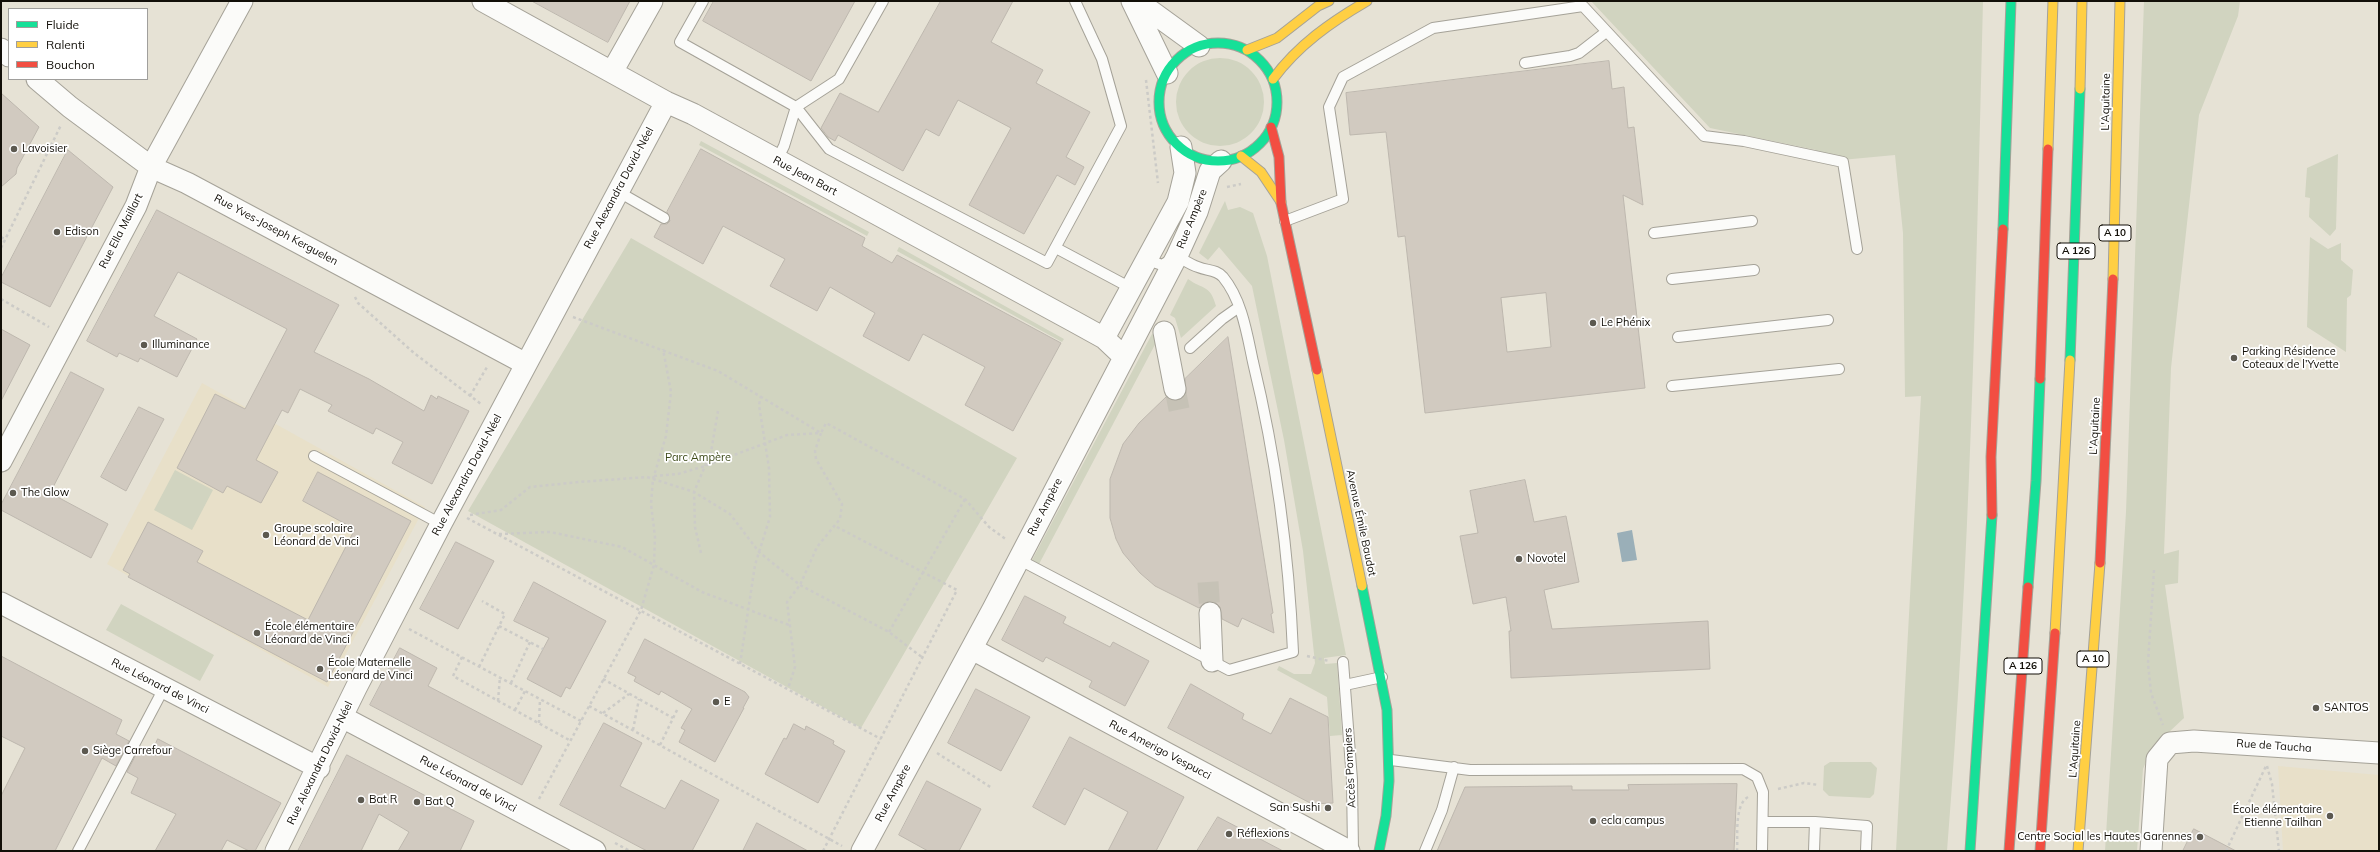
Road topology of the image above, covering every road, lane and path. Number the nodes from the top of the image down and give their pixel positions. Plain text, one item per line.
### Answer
1 (242, 1) edge
2 (483, 1) edge
3 (652, 1) edge
4 (703, 1) edge
5 (883, 1) edge
6 (1075, 1) edge
7 (1132, 1) edge
8 (1138, 1) edge
9 (1329, 1) edge
10 (1367, 1) edge
11 (2011, 1) edge
12 (2053, 1) edge
13 (2082, 1) edge
14 (2120, 1) edge
15 (1606, 32) junction
16 (1199, 46) junction
17 (1246, 50) junction
18 (1525, 63) dead end
19 (610, 71) junction
20 (1166, 73) junction
21 (1146, 77) dead end
22 (1273, 79) junction
23 (38, 80) edge
24 (666, 102) junction
25 (70, 107) junction
26 (796, 107) junction
27 (1272, 127) junction
28 (1181, 147) junction
29 (1241, 156) junction
30 (777, 160) junction
31 (1221, 161) junction
32 (151, 167) junction
33 (1158, 183) dead end
34 (1245, 184) dead end
35 (1224, 189) dead end
36 (617, 191) junction
37 (1281, 203) junction
38 (664, 218) dead end
39 (1285, 221) junction
40 (1752, 221) dead end
41 (1654, 233) dead end
42 (1, 237) edge
43 (6, 240) junction
44 (1, 248) edge
45 (1056, 248) junction
46 (1857, 249) dead end
47 (1177, 256) junction
48 (1148, 260) junction
49 (1754, 270) dead end
50 (1672, 279) dead end
51 (1131, 288) junction
52 (352, 293) dead end
53 (1, 299) edge
54 (1239, 307) junction
55 (580, 320) dead end
56 (1828, 320) dead end
57 (51, 328) dead end
58 (1164, 332) dead end
59 (1678, 337) dead end
60 (1104, 338) junction
61 (1190, 348) dead end
62 (662, 350) junction
63 (1123, 356) junction
64 (489, 363) dead end
65 (526, 364) junction
66 (1839, 369) dead end
67 (1672, 386) dead end
68 (1175, 389) tunnel mouth
69 (470, 396) junction
70 (761, 396) junction
71 (483, 406) dead end
72 (718, 412) dead end
73 (820, 433) junction
74 (764, 443) junction
75 (4, 449) edge
76 (314, 456) dead end
77 (703, 467) junction
78 (654, 476) junction
79 (653, 479) junction
80 (694, 492) junction
81 (965, 499) junction
82 (441, 524) junction
83 (835, 526) junction
84 (497, 534) junction
85 (759, 552) junction
86 (701, 553) dead end
87 (1020, 555) junction
88 (654, 564) junction
89 (2154, 570) dead end
90 (923, 572) junction
91 (800, 585) junction
92 (482, 601) dead end
93 (1, 603) edge
94 (641, 610) junction
95 (749, 610) junction
96 (1210, 613) tunnel mouth
97 (499, 626) junction
98 (789, 626) junction
99 (406, 628) dead end
100 (889, 632) junction
101 (530, 642) junction
102 (543, 649) dead end
103 (972, 649) junction
104 (462, 657) junction
105 (923, 658) junction
106 (1212, 661) junction
107 (1344, 662) dead end
108 (740, 664) junction
109 (479, 667) junction
110 (500, 677) junction
111 (1382, 677) junction
112 (604, 679) junction
113 (510, 683) junction
114 (1345, 686) junction
115 (164, 688) junction
116 (788, 689) junction
117 (525, 691) junction
118 (629, 694) junction
119 (540, 699) junction
120 (639, 699) junction
121 (498, 701) junction
122 (589, 706) junction
123 (678, 708) dead end
124 (515, 710) junction
125 (603, 713) junction
126 (342, 717) junction
127 (673, 718) junction
128 (582, 721) junction
129 (539, 723) junction
130 (633, 730) junction
131 (881, 739) junction
132 (571, 741) junction
133 (2170, 743) junction
134 (660, 745) junction
135 (932, 750) dead end
136 (2379, 753) edge
137 (2269, 756) junction
138 (1391, 760) junction
139 (1454, 767) junction
140 (319, 768) junction
141 (992, 788) dead end
142 (538, 802) dead end
143 (1763, 822) junction
144 (1815, 822) junction
145 (830, 838) junction
146 (854, 850) edge
147 (78, 851) edge
148 (276, 851) edge
149 (595, 851) edge
150 (823, 851) edge
151 (1349, 851) edge
152 (1353, 851) edge
153 (1379, 851) edge
154 (1425, 851) edge
155 (1762, 851) edge
156 (1814, 851) edge
157 (1866, 851) edge
158 (1970, 851) edge
159 (2009, 851) edge
160 (2040, 851) edge
161 (2078, 851) edge
162 (2151, 851) edge
163 (2226, 851) edge
164 (2279, 851) edge

1 - 32 street, Rue Ella Maillart
2 - 19 street, Rue Jean Bart
3 - 19 street
4 - 26 lane
5 - 26 lane
6 - 45 lane
7 - 20 street
8 - 16 street
9 - 17 main road
10 - 22 main road
11 - 158 main road
12 - 159 main road, A 126
13 - 160 main road, A 126
14 - 161 main road, L'Aquitaine / A 10
15 - 18 lane
15 - 39 lane
15 - 46 lane
16 - 17 main road
16 - 20 main road
17 - 22 main road
19 - 24 street, Rue Jean Bart
20 - 28 main road
21 - 33 path
22 - 27 main road
23 - 25 street, Rue Yves-Joseph Kerguelen
24 - 30 street, Rue Jean Bart
24 - 36 street, Rue Alexandra David-Néel
25 - 32 street, Rue Yves-Joseph Kerguelen
25 - 43 path
26 - 30 lane
26 - 45 lane
27 - 29 main road
27 - 37 main road, Avenue Émile Baudot
28 - 31 main road
28 - 48 street, Rue Ampère
29 - 31 main road
29 - 37 main road, Avenue Émile Baudot
30 - 60 street, Rue Jean Bart
31 - 47 street, Rue Ampère
32 - 65 street, Rue Yves-Joseph Kerguelen
32 - 75 street, Rue Ella Maillart
34 - 35 path
36 - 38 lane
36 - 65 street, Rue Alexandra David-Néel
37 - 39 main road, Avenue Émile Baudot
39 - 111 main road, Avenue Émile Baudot
40 - 41 lane
42 - 43 path
43 - 44 path
45 - 51 lane
47 - 48 lane
47 - 54 lane
47 - 63 street, Rue Ampère
48 - 51 street, Rue Ampère
49 - 50 lane
51 - 60 street, Rue Ampère
52 - 69 path
53 - 57 path
54 - 61 lane
54 - 106 lane
55 - 62 path
56 - 59 lane
58 - 68 street
60 - 63 street, Rue Jean Bart
62 - 70 path
62 - 78 path
63 - 87 street, Rue Ampère
64 - 69 path
65 - 82 street, Rue Alexandra David-Néel
66 - 67 lane
69 - 71 path
70 - 73 path
70 - 74 path
72 - 77 path
73 - 74 path
73 - 81 path
73 - 83 path
74 - 77 path
74 - 85 path
76 - 82 lane
77 - 78 path
77 - 80 path
78 - 79 path
79 - 80 path
79 - 84 path
79 - 88 path
80 - 85 path
80 - 86 path
81 - 87 path
81 - 90 path
82 - 126 street, Rue Alexandra David-Néel
83 - 90 path
83 - 91 path
84 - 88 path
84 - 94 path
85 - 91 path
85 - 95 path
87 - 103 street, Rue Ampère
87 - 106 lane
88 - 94 path
88 - 95 path
89 - 133 path
90 - 100 path
90 - 105 path
91 - 98 path
91 - 100 path
92 - 97 path
93 - 115 street, Rue Léonard de Vinci
94 - 108 path
94 - 112 path
95 - 98 path
95 - 108 path
96 - 106 street
97 - 101 path
97 - 109 path
98 - 116 path
99 - 104 path
100 - 105 path
101 - 102 path
101 - 113 path
103 - 146 street, Rue Ampère
103 - 151 street, Rue Amerigo Vespucci
104 - 109 path
104 - 121 path
105 - 131 path
107 - 114 lane, Accès Pompiers
108 - 116 path
109 - 110 path
110 - 113 path
110 - 121 path
111 - 114 lane
111 - 138 main road, Avenue Émile Baudot
112 - 118 path
112 - 122 path
113 - 117 path
114 - 152 lane, Accès Pompiers
115 - 140 street, Rue Léonard de Vinci
115 - 147 lane
116 - 131 path
117 - 119 path
117 - 124 path
118 - 120 path
118 - 125 path
119 - 128 path
119 - 129 path
120 - 127 path
120 - 130 path
121 - 124 path
122 - 125 path
122 - 128 path
123 - 127 path
124 - 129 path
125 - 130 path
126 - 140 street, Rue Alexandra David-Néel
126 - 149 street, Rue Léonard de Vinci
127 - 134 path
128 - 132 path
129 - 132 path
130 - 134 path
131 - 145 path
132 - 142 path
133 - 137 street, Rue de Taucha
133 - 162 street
134 - 145 path
135 - 141 path
136 - 137 street, Rue de Taucha
137 - 163 path
137 - 164 path
138 - 139 lane
138 - 153 main road, Avenue Émile Baudot
139 - 143 lane
139 - 154 lane
140 - 148 street, Rue Alexandra David-Néel
143 - 144 lane
143 - 155 lane
144 - 156 lane
144 - 157 lane
145 - 146 path
145 - 150 path

